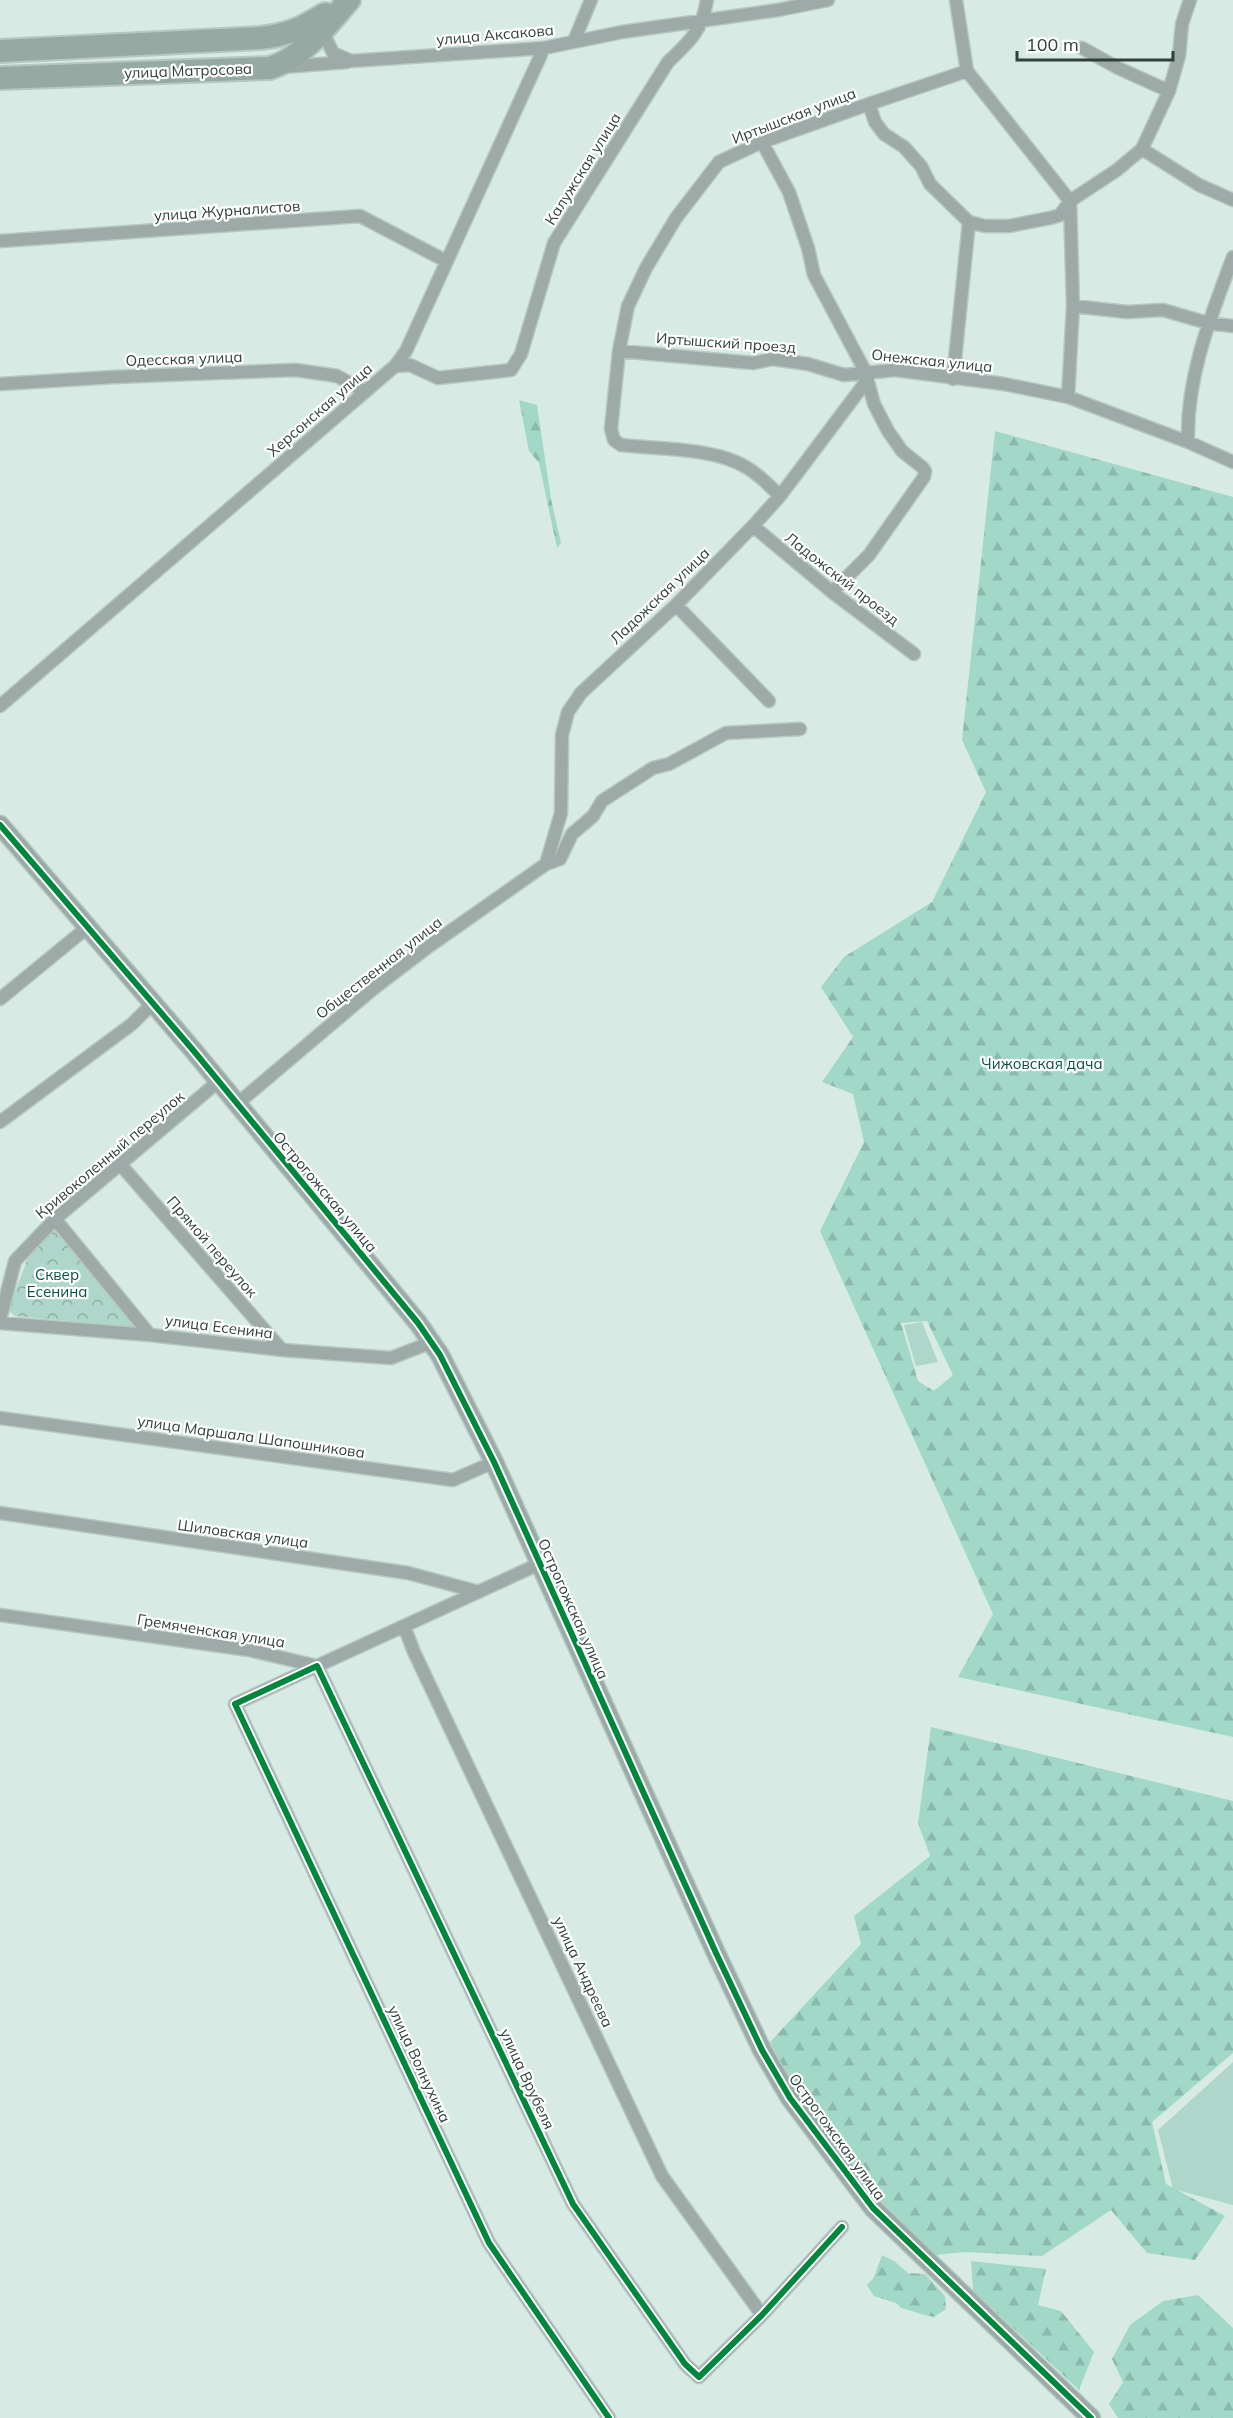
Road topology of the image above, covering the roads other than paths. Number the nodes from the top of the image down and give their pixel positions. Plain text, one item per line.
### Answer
1 (342, 0) edge
2 (349, 0) edge
3 (591, 0) edge
4 (707, 0) edge
5 (828, 0) edge
6 (956, 0) edge
7 (1190, 0) edge
8 (704, 20) junction
9 (322, 30) junction
10 (574, 40) junction
11 (544, 48) junction
12 (1082, 48) dead end
13 (0, 51) edge
14 (351, 61) junction
15 (270, 68) junction
16 (967, 71) junction
17 (0, 78) edge
18 (1169, 91) junction
19 (869, 104) junction
20 (762, 142) junction
21 (1142, 148) junction
22 (1233, 200) edge
23 (1070, 201) junction
24 (969, 222) junction
25 (0, 241) edge
26 (1233, 257) edge
27 (446, 261) junction
28 (1073, 306) junction
29 (1208, 323) junction
30 (1233, 326) edge
31 (619, 351) junction
32 (395, 366) junction
33 (866, 375) junction
34 (953, 379) junction
35 (0, 384) edge
36 (364, 391) junction
37 (1068, 397) junction
38 (1188, 442) junction
39 (1233, 462) edge
40 (780, 496) junction
41 (753, 526) junction
42 (832, 592) junction
43 (676, 604) junction
44 (914, 654) dead end
45 (769, 701) dead end
46 (0, 706) edge
47 (800, 729) dead end
48 (0, 825) edge
49 (546, 864) junction
50 (89, 926) junction
51 (0, 999) edge
52 (153, 1003) junction
53 (219, 1081) junction
54 (237, 1104) junction
55 (0, 1122) edge
56 (120, 1164) junction
57 (55, 1219) junction
58 (0, 1321) edge
59 (150, 1335) junction
60 (432, 1342) junction
61 (282, 1350) junction
62 (0, 1418) edge
63 (494, 1462) junction
64 (0, 1513) edge
65 (539, 1564) junction
66 (479, 1592) junction
67 (0, 1615) edge
68 (404, 1626) junction
69 (316, 1666) junction
70 (842, 2227) dead end
71 (762, 2315) junction
72 (609, 2418) edge
73 (1091, 2418) edge

1 - 13 highway, улица Матросова
2 - 9 highway, улица Матросова
3 - 10 street
4 - 8 street, Калужская улица
5 - 8 street, улица Аксакова
6 - 16 street
7 - 18 street
8 - 10 street, улица Аксакова
8 - 32 street, Калужская улица
9 - 14 street
9 - 15 highway, улица Матросова
10 - 11 street, улица Аксакова
11 - 14 street, улица Аксакова
11 - 27 street, Херсонская улица
12 - 18 street
14 - 15 street, улица Аксакова
15 - 17 highway, улица Матросова
16 - 19 street, Иртышская улица
16 - 23 street
18 - 21 street
19 - 20 street, Иртышская улица
19 - 24 street
20 - 31 street, Иртышская улица
20 - 33 street, Онежская улица
21 - 22 street
21 - 23 street
23 - 24 street
23 - 28 street
24 - 34 street
25 - 27 street, улица Журналистов
26 - 29 street
27 - 32 street, Херсонская улица
28 - 29 street
28 - 37 street
29 - 30 street
29 - 38 street
31 - 33 street, Иртышский проезд
31 - 40 street, Иртышская улица
32 - 36 street, Херсонская улица
33 - 34 street, Онежская улица
33 - 40 street, Ладожская улица
33 - 42 street
34 - 37 street, Онежская улица
35 - 36 street, Одесская улица
36 - 46 street, Херсонская улица
37 - 38 street, Онежская улица
38 - 39 street, Онежская улица
40 - 41 street, Ладожская улица
41 - 42 street, Ладожский проезд
41 - 43 street, Ладожская улица
42 - 44 street, Ладожский проезд
43 - 45 street
43 - 49 street, Ладожская улица
47 - 49 street, Общественная улица
48 - 50 street, Острогожская улица
49 - 54 street, Общественная улица
50 - 51 street
50 - 52 street, Острогожская улица
52 - 53 street, Острогожская улица
52 - 55 street
53 - 54 street, Острогожская улица
53 - 56 street, Кривоколенный переулок
54 - 60 street, Острогожская улица
56 - 57 street, Кривоколенный переулок
56 - 61 street, Прямой переулок
57 - 58 street, Кривоколенный переулок
57 - 59 street
58 - 59 street, улица Есенина
59 - 61 street, улица Есенина
60 - 61 street, улица Есенина
60 - 63 street, Острогожская улица
62 - 63 street, улица Маршала Шапошникова
63 - 65 street, Острогожская улица
64 - 66 street, Шиловская улица
65 - 66 street
65 - 73 street, Острогожская улица
66 - 68 street
67 - 69 street, Гремяченская улица
68 - 69 street
68 - 71 street, улица Андреева
69 - 71 street, улица Врубеля
69 - 72 street, улица Волнухина
70 - 71 street, улица Врубеля

